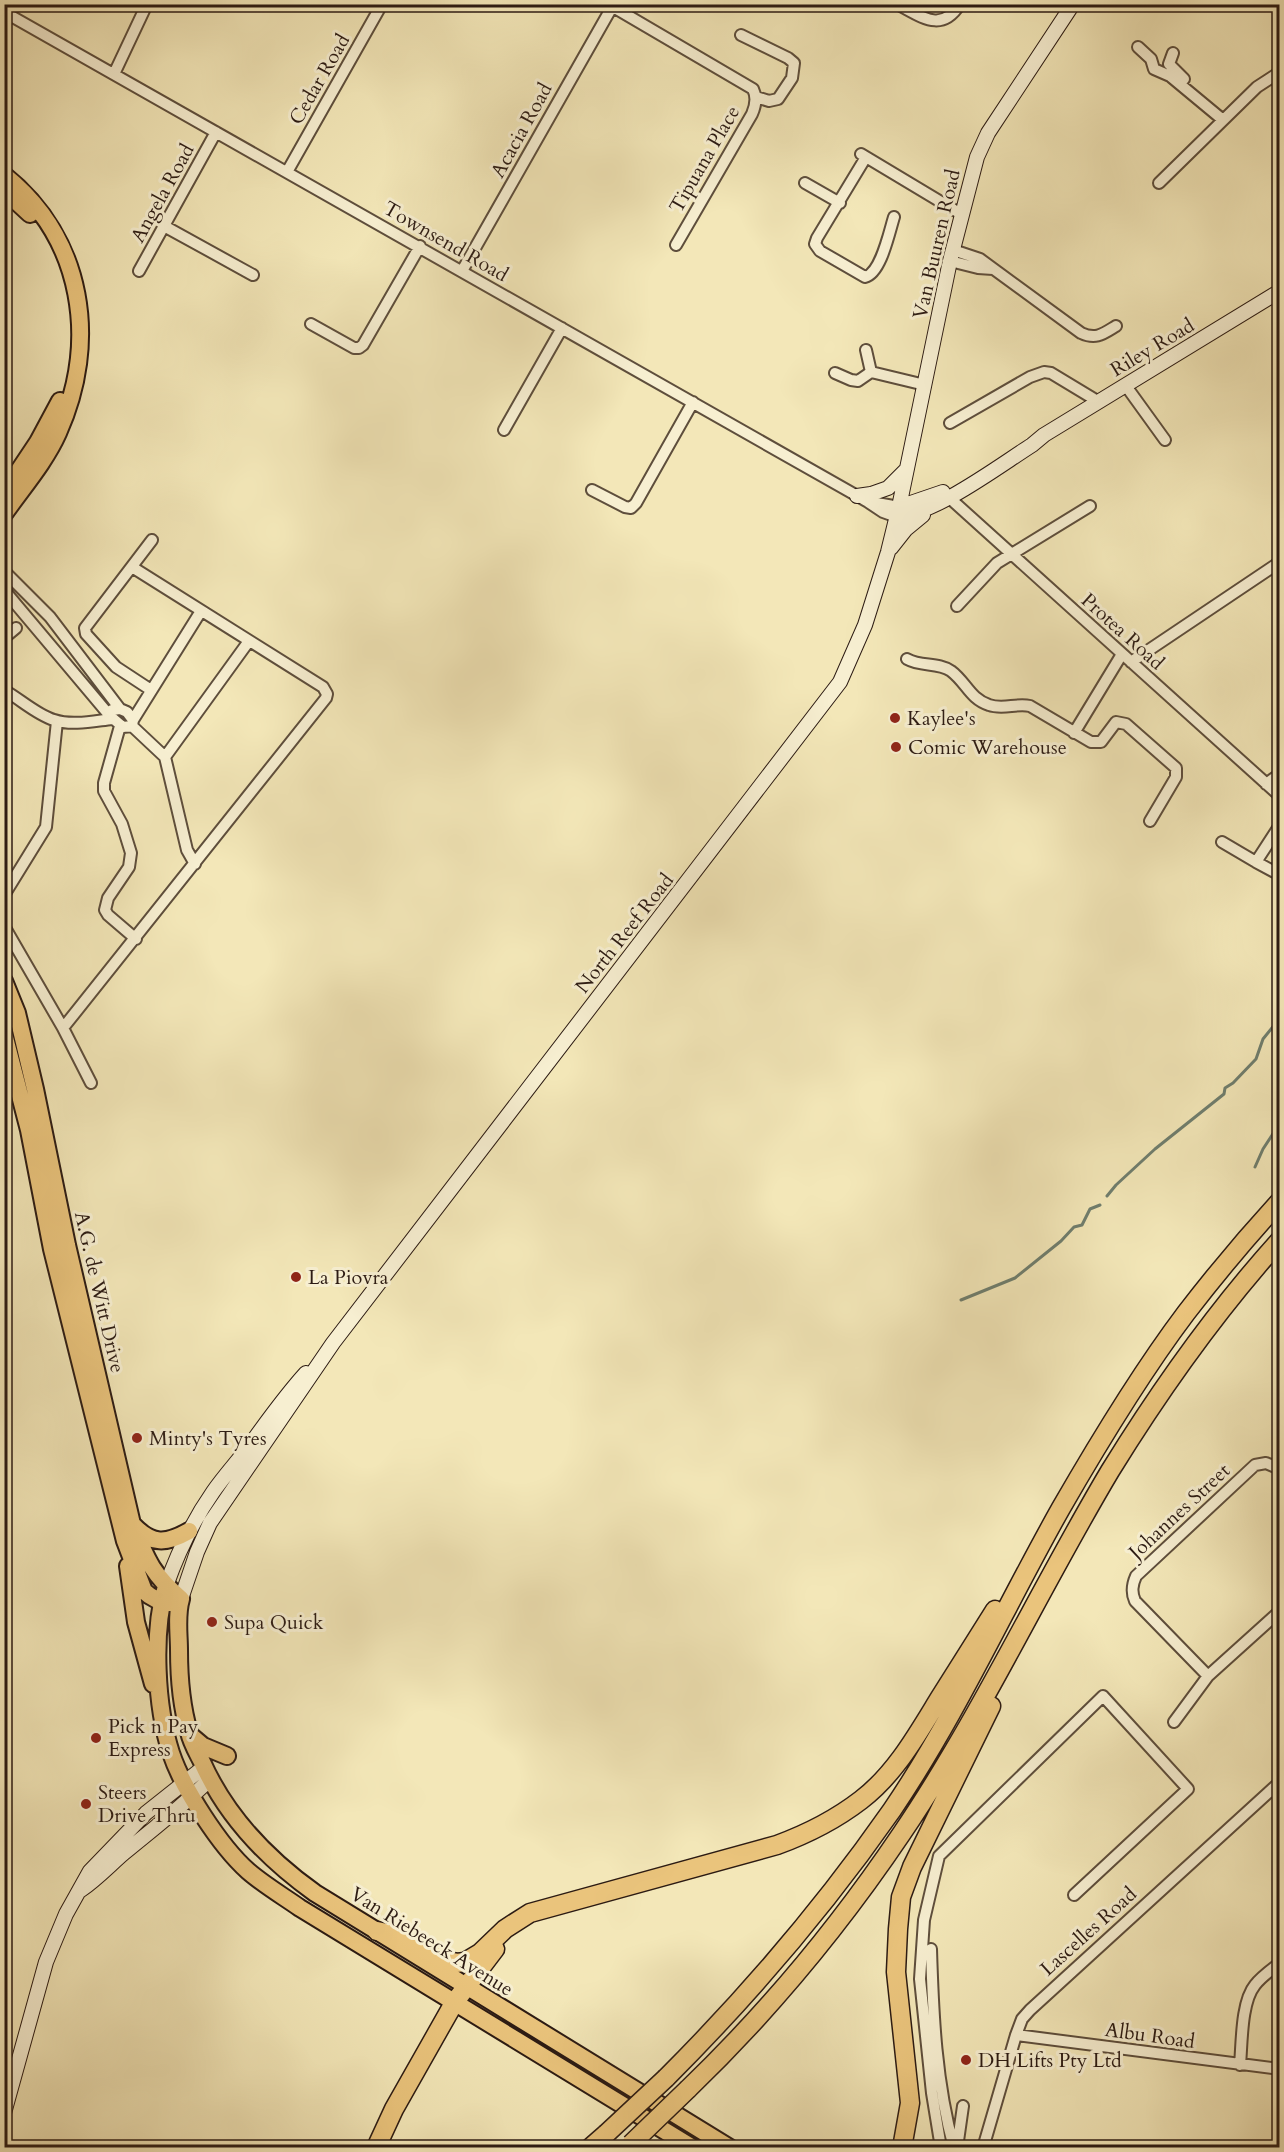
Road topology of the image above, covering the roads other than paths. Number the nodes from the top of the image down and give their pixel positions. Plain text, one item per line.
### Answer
1 (147, 4) edge
2 (382, 4) edge
3 (897, 4) edge
4 (960, 4) edge
5 (1073, 4) edge
6 (610, 6) edge
7 (4, 12) edge
8 (741, 35) dead end
9 (1138, 47) dead end
10 (1173, 53) dead end
11 (114, 74) junction
12 (1279, 74) edge
13 (754, 93) junction
14 (1225, 118) junction
15 (216, 132) junction
16 (287, 172) junction
17 (4, 175) edge
18 (805, 183) dead end
19 (1159, 183) dead end
20 (4, 190) edge
21 (840, 203) junction
22 (961, 214) junction
23 (894, 217) dead end
24 (164, 226) junction
25 (676, 245) dead end
26 (420, 246) junction
27 (951, 255) junction
28 (139, 271) dead end
29 (462, 271) junction
30 (253, 275) dead end
31 (1280, 291) edge
32 (311, 324) dead end
33 (1116, 326) dead end
34 (562, 328) junction
35 (866, 350) dead end
36 (871, 372) junction
37 (835, 373) dead end
38 (925, 385) junction
39 (1125, 386) junction
40 (693, 402) junction
41 (1099, 402) junction
42 (950, 423) dead end
43 (504, 430) dead end
44 (1165, 440) dead end
45 (906, 470) junction
46 (592, 490) dead end
47 (10, 495) edge
48 (946, 495) junction
49 (862, 499) junction
50 (933, 506) junction
51 (1090, 506) dead end
52 (898, 512) junction
53 (4, 514) edge
54 (4, 519) edge
55 (152, 540) dead end
56 (888, 552) junction
57 (1010, 555) junction
58 (1280, 562) edge
59 (132, 567) junction
60 (4, 571) edge
61 (4, 590) edge
62 (957, 606) dead end
63 (201, 611) junction
64 (16, 628) dead end
65 (4, 638) edge
66 (249, 641) junction
67 (1122, 654) junction
68 (907, 659) dead end
69 (1131, 662) junction
70 (92, 671) junction
71 (80, 681) junction
72 (4, 690) edge
73 (151, 690) junction
74 (120, 709) junction
75 (114, 720) junction
76 (57, 721) junction
77 (133, 723) junction
78 (1074, 733) junction
79 (165, 757) junction
80 (1280, 774) edge
81 (1266, 784) junction
82 (1280, 796) edge
83 (1150, 821) dead end
84 (1280, 825) edge
85 (1222, 843) dead end
86 (1256, 862) junction
87 (195, 864) junction
88 (1280, 875) edge
89 (4, 894) edge
90 (4, 926) edge
91 (136, 939) junction
92 (4, 981) edge
93 (63, 1028) junction
94 (4, 1034) edge
95 (91, 1083) dead end
96 (28, 1091) junction
97 (1280, 1201) edge
98 (1280, 1240) edge
99 (332, 1345) junction
100 (100, 1415) junction
101 (1280, 1469) edge
102 (1060, 1510) junction
103 (132, 1524) junction
104 (189, 1531) junction
105 (125, 1541) junction
106 (1061, 1558) junction
107 (164, 1594) junction
108 (180, 1602) junction
109 (1280, 1611) edge
110 (1208, 1676) junction
111 (1174, 1722) dead end
112 (166, 1734) junction
113 (189, 1734) junction
114 (227, 1756) dead end
115 (207, 1773) junction
116 (184, 1782) junction
117 (1280, 1782) edge
118 (193, 1797) junction
119 (80, 1891) junction
120 (1074, 1895) dead end
121 (530, 1913) junction
122 (377, 1931) junction
123 (931, 1949) dead end
124 (1280, 1963) edge
125 (465, 1986) junction
126 (454, 2003) junction
127 (1016, 2035) junction
128 (1240, 2065) junction
129 (1280, 2069) edge
130 (963, 2106) dead end
131 (4, 2113) edge
132 (629, 2146) edge
133 (376, 2148) edge
134 (590, 2148) edge
135 (693, 2148) edge
136 (730, 2148) edge
137 (902, 2148) edge
138 (941, 2148) edge
139 (956, 2148) edge
140 (983, 2148) edge

1 - 11 street
2 - 16 street, Cedar Road
3 - 4 street
5 - 22 main road, Van Buuren Road
6 - 13 street
6 - 29 street, Acacia Road
7 - 11 street, Townsend Road
8 - 13 street
9 - 14 street
10 - 14 street
11 - 15 street, Townsend Road
12 - 14 street
13 - 25 street, Tipuana Place
14 - 19 street
15 - 16 street, Townsend Road
15 - 24 street, Angela Road
16 - 26 street, Townsend Road
17 - 47 main road
18 - 21 street
20 - 47 main road
21 - 22 street
21 - 23 street
22 - 27 main road, Van Buuren Road
24 - 28 street, Angela Road
24 - 30 street
26 - 29 street, Townsend Road
26 - 32 street
27 - 33 street
27 - 38 main road, Van Buuren Road
29 - 34 street, Townsend Road
31 - 39 main road, Riley Road
34 - 40 street, Townsend Road
34 - 43 street
35 - 36 street
36 - 37 street
36 - 38 street
38 - 45 main road, Van Buuren Road
39 - 41 main road, Riley Road
39 - 44 street
40 - 46 street
40 - 49 street, Townsend Road
41 - 42 street
41 - 48 main road, Riley Road
45 - 49 main road
45 - 52 main road, Van Buuren Road
47 - 53 main road
47 - 54 main road
48 - 50 main road, Riley Road
48 - 52 main road, Riley Road
48 - 57 street, Protea Road
49 - 52 street, Townsend Road
50 - 52 main road, Riley Road
50 - 56 main road
51 - 57 street
52 - 56 main road, North Reef Road
55 - 59 street
56 - 99 main road, North Reef Road
57 - 62 street
57 - 67 street, Protea Road
58 - 69 street
59 - 63 street
59 - 73 street
60 - 70 street
61 - 71 street
63 - 66 street
63 - 73 street
64 - 65 street
66 - 79 street
66 - 87 street
67 - 69 street, Protea Road
67 - 78 street
68 - 78 street
69 - 81 street, Protea Road
70 - 71 street
70 - 74 street
71 - 75 street
72 - 76 street
73 - 77 street
74 - 75 street
74 - 77 street
75 - 76 street
75 - 77 street
75 - 91 street
76 - 89 street
77 - 79 street
78 - 83 street
79 - 87 street
80 - 81 street
81 - 82 street, Protea Road
84 - 86 street
85 - 86 street
86 - 88 street
87 - 91 street
90 - 93 street
91 - 93 street
92 - 96 main road, A.G. de Witt Drive
93 - 95 street
94 - 96 main road, A.G. de Witt Drive
96 - 100 main road, A.G. de Witt Drive
97 - 102 highway
98 - 106 highway
99 - 104 main road, North Reef Road
99 - 108 main road, North Reef Road
100 - 103 main road, A.G. de Witt Drive
100 - 105 main road, A.G. de Witt Drive
101 - 110 street, Johannes Street
102 - 121 highway
102 - 134 highway, bridge
103 - 104 main road
103 - 107 main road, A.G. de Witt Drive
104 - 107 main road, North Reef Road
105 - 107 main road, A.G. de Witt Drive
105 - 112 main road
106 - 132 highway, bridge
106 - 137 highway
107 - 108 main road
107 - 112 main road
108 - 113 main road, Van Riebeeck Avenue
109 - 110 street
110 - 111 street
112 - 116 main road, Van Riebeeck Avenue
113 - 114 main road
113 - 115 main road, Van Riebeeck Avenue
115 - 116 main road
115 - 118 main road
115 - 122 main road, Van Riebeeck Avenue
116 - 118 main road, Van Riebeeck Avenue
116 - 119 main road
117 - 127 street, Lascelles Road
118 - 119 main road
118 - 126 main road, Van Riebeeck Avenue
119 - 131 main road
120 - 138 street
121 - 122 highway
121 - 125 highway
122 - 125 main road, Van Riebeeck Avenue
123 - 139 street
124 - 128 street
125 - 126 highway
125 - 136 main road, Van Riebeeck Avenue
126 - 133 highway
126 - 135 main road, Van Riebeeck Avenue
127 - 128 street, Albu Road
127 - 140 street, Lascelles Road
128 - 129 street, Albu Road
130 - 139 street

